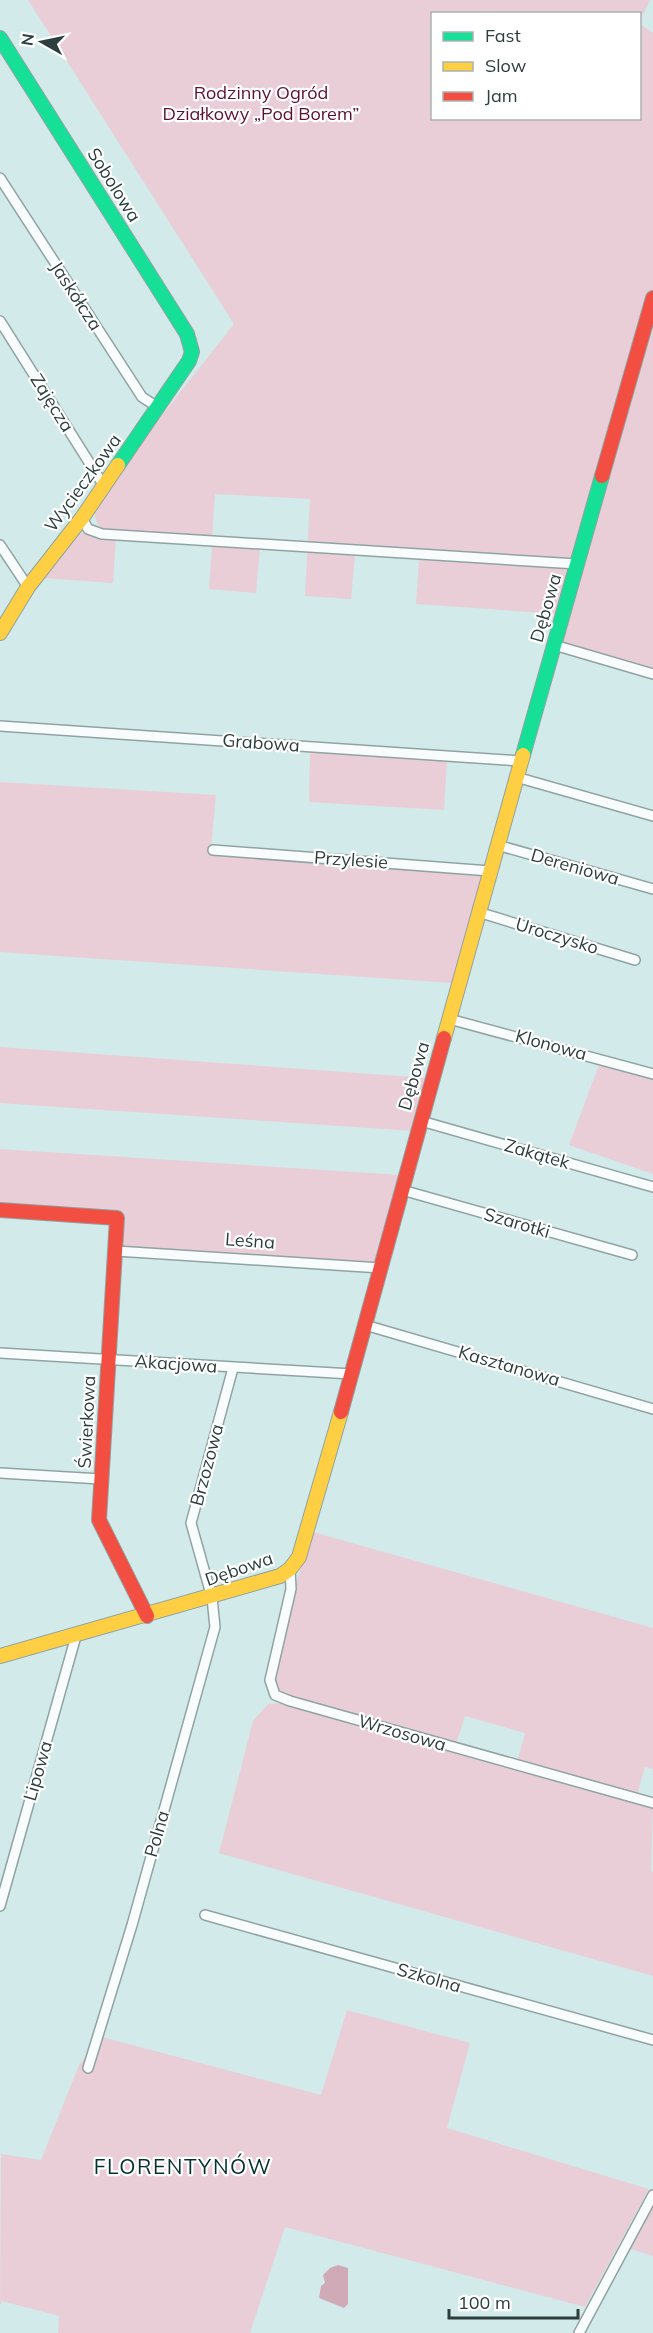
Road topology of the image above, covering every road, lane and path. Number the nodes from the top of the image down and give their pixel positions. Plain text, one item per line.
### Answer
1 (0, 38) edge
2 (0, 178) edge
3 (653, 298) edge
4 (0, 321) edge
5 (192, 352) joint
6 (159, 408) junction
7 (104, 486) junction
8 (82, 518) junction
9 (0, 545) edge
10 (577, 564) junction
11 (28, 587) junction
12 (0, 633) edge
13 (554, 645) junction
14 (653, 674) edge
15 (0, 726) edge
16 (521, 761) junction
17 (516, 777) junction
18 (653, 816) edge
19 (497, 845) junction
20 (213, 850) dead end
21 (490, 871) junction
22 (653, 889) edge
23 (478, 912) junction
24 (635, 960) dead end
25 (449, 1019) junction
26 (653, 1074) edge
27 (420, 1121) junction
28 (653, 1187) edge
29 (402, 1190) junction
30 (0, 1210) edge
31 (116, 1251) junction
32 (632, 1255) dead end
33 (381, 1268) junction
34 (365, 1325) junction
35 (0, 1353) edge
36 (108, 1360) junction
37 (233, 1368) junction
38 (352, 1374) junction
39 (653, 1409) edge
40 (0, 1473) edge
41 (101, 1479) junction
42 (290, 1569) junction
43 (212, 1598) junction
44 (147, 1616) junction
45 (76, 1636) junction
46 (0, 1656) edge
47 (653, 1803) edge
48 (0, 1906) edge
49 (204, 1915) dead end
50 (653, 2040) edge
51 (88, 2068) dead end
52 (653, 2195) edge
53 (579, 2333) edge

1 - 5 street, Sobolowa
2 - 6 street, Jaskółcza
3 - 10 street, Dębowa
4 - 7 street, Zajęcza
5 - 6 street, Wycieczkowa
6 - 7 street, Wycieczkowa
7 - 8 street, Wycieczkowa
8 - 10 street
8 - 11 street, Wycieczkowa
9 - 11 street
10 - 13 street, Dębowa
11 - 12 street, Wycieczkowa
13 - 14 street
13 - 16 street, Dębowa
15 - 16 street, Grabowa
16 - 17 street, Dębowa
17 - 18 street
17 - 19 street, Dębowa
19 - 21 street, Dębowa
19 - 22 street, Dereniowa
20 - 21 street, Przylesie
21 - 23 street, Dębowa
23 - 24 street, Uroczysko
23 - 25 street, Dębowa
25 - 26 street, Klonowa
25 - 27 street, Dębowa
27 - 28 street, Zakątek
27 - 29 street, Dębowa
29 - 32 street, Szarotki
29 - 33 street, Dębowa
30 - 31 street, Świerkowa
31 - 33 street, Leśna
31 - 36 street, Świerkowa
33 - 34 street, Dębowa
34 - 38 street, Dębowa
34 - 39 street, Kasztanowa
35 - 36 street, Akacjowa
36 - 37 street, Akacjowa
36 - 41 street, Świerkowa
37 - 38 street, Akacjowa
37 - 43 street, Brzozowa
38 - 42 street, Dębowa
40 - 41 street
41 - 44 street, Świerkowa
42 - 43 street, Dębowa
42 - 47 street, Wrzosowa
43 - 44 street, Dębowa
43 - 51 street, Polna
44 - 45 street, Dębowa
45 - 46 street, Dębowa
45 - 48 street, Lipowa
49 - 50 street, Szkolna
52 - 53 street

